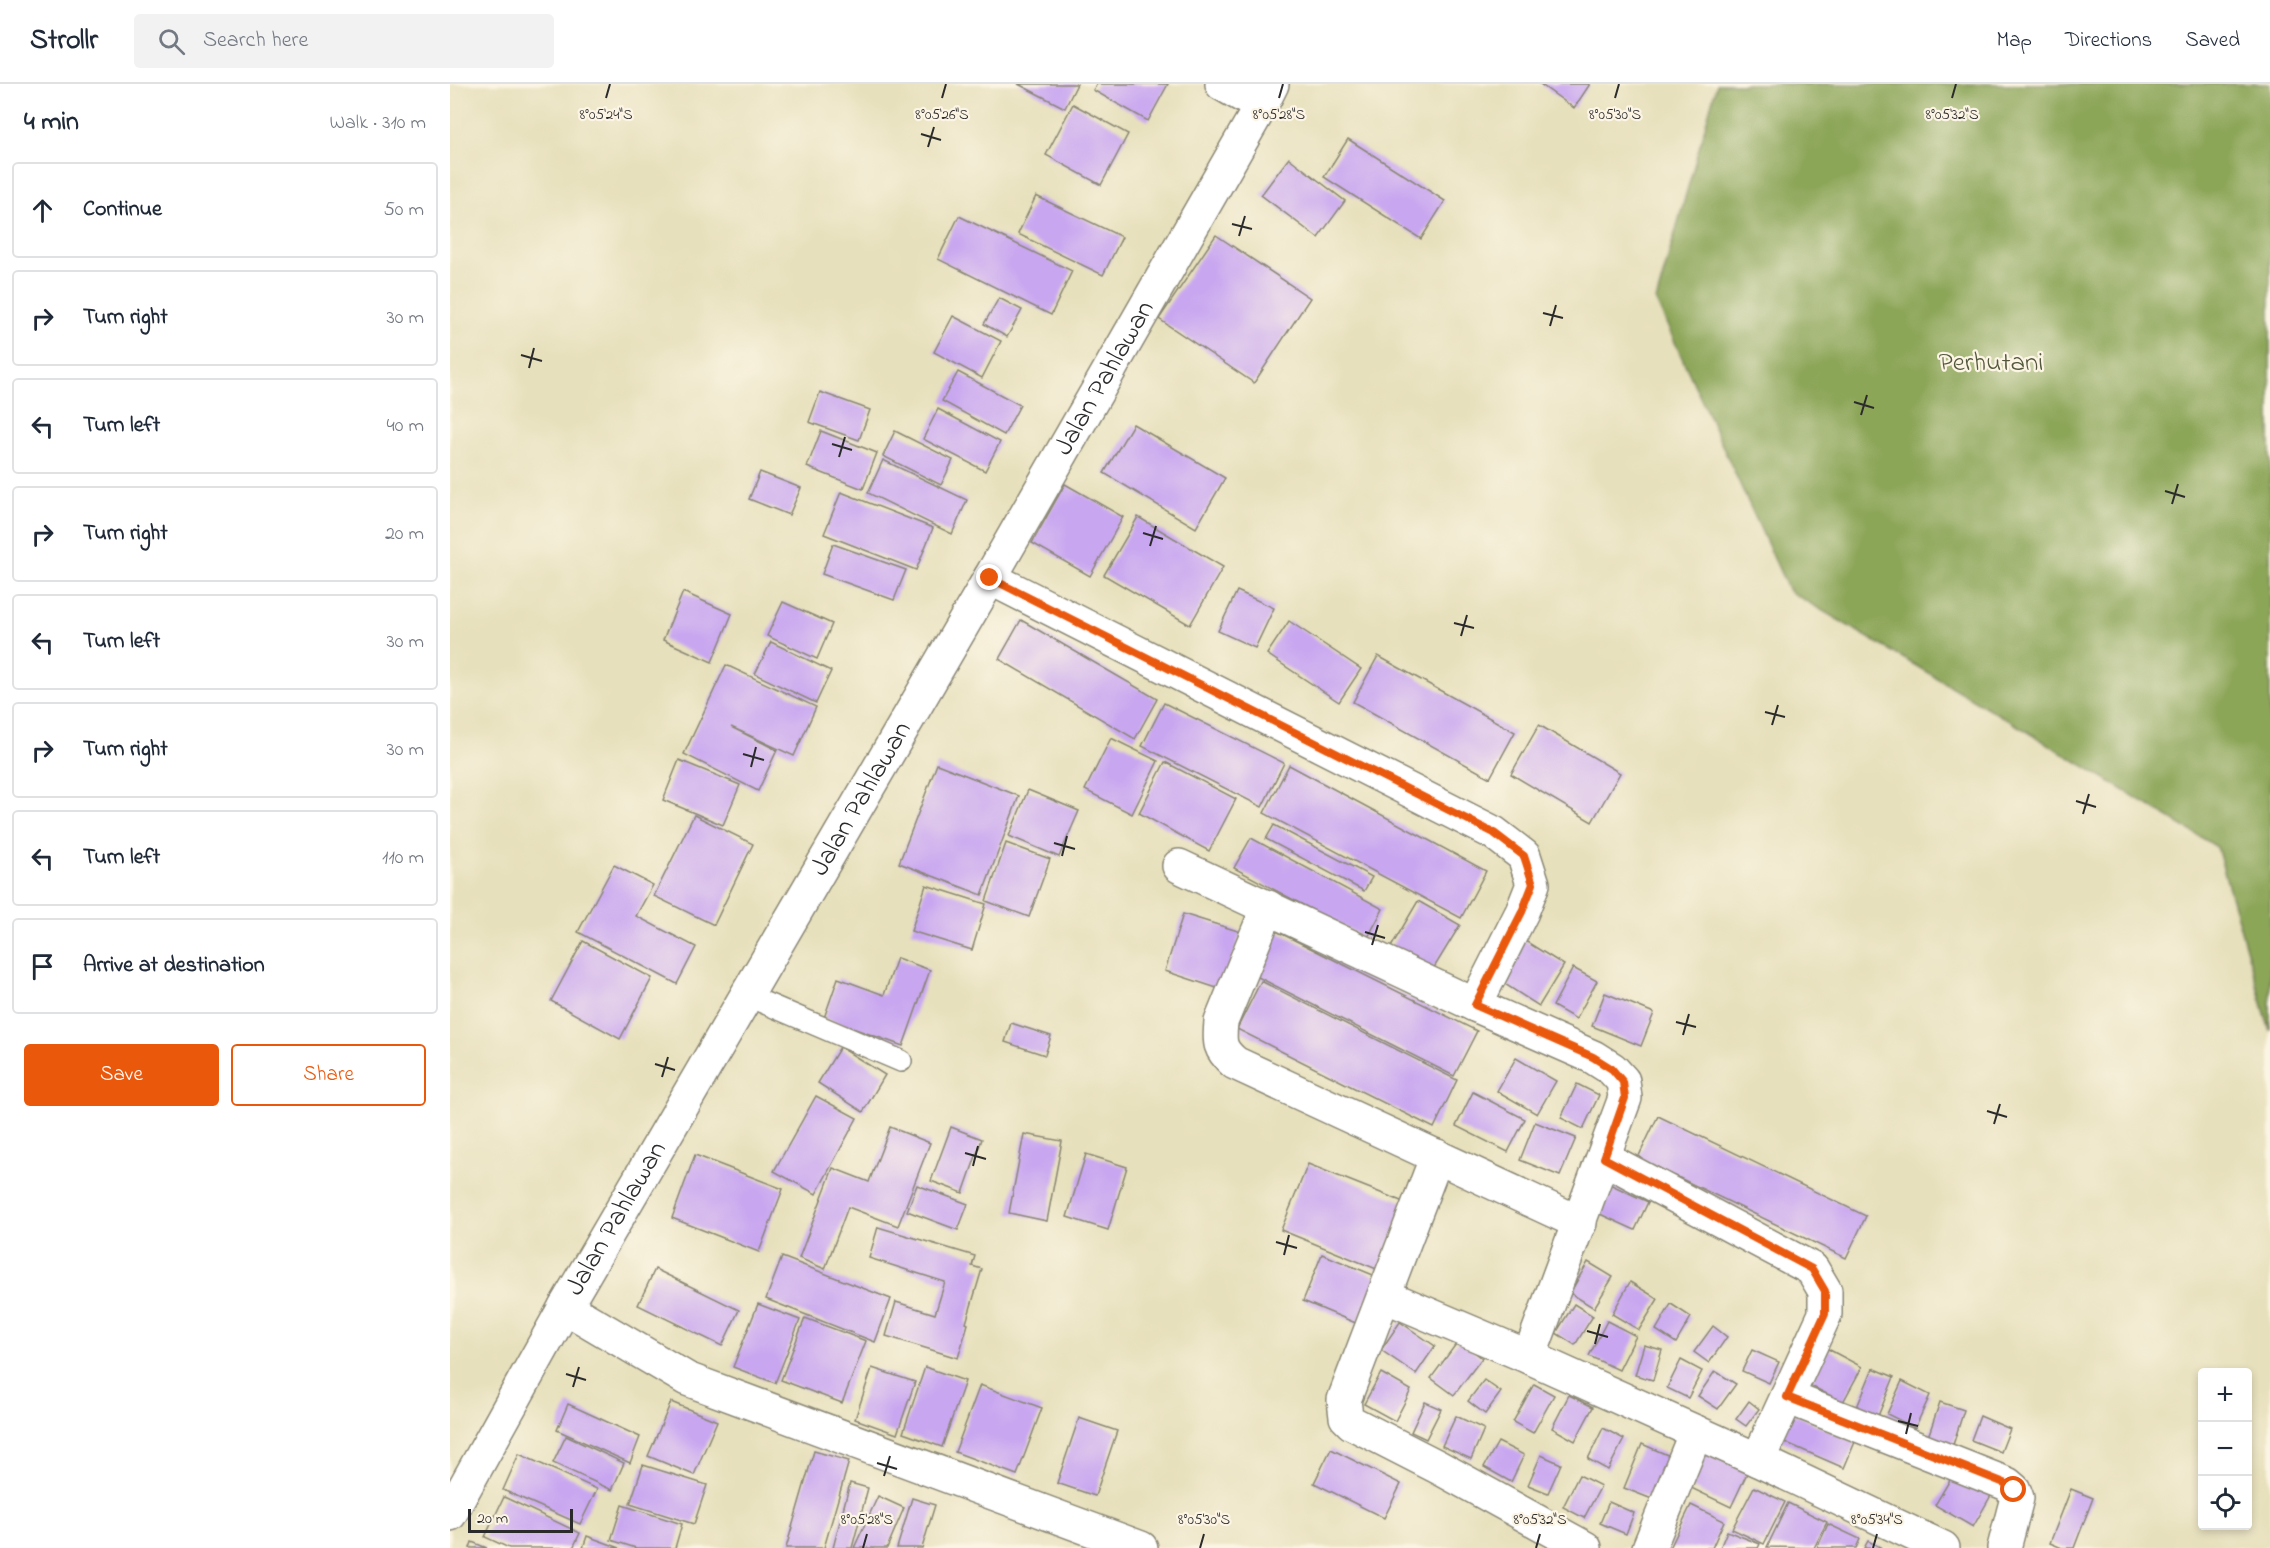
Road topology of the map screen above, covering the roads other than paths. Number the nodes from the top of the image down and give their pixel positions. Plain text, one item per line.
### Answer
1 (1222, 84) edge
2 (1267, 95) edge
3 (990, 578) junction
4 (1179, 866) dead end
5 (1268, 907) junction
6 (746, 996) junction
7 (1475, 1005) junction
8 (901, 1061) dead end
9 (1437, 1155) junction
10 (1604, 1158) junction
11 (1580, 1223) junction
12 (1385, 1296) junction
13 (565, 1307) junction
14 (1529, 1356) junction
15 (1787, 1397) junction
16 (1696, 1432) junction
17 (1758, 1460) junction
18 (450, 1514) edge
19 (1141, 1548) edge
20 (1586, 1548) edge
21 (1649, 1548) edge
22 (1943, 1548) edge
23 (2004, 1548) edge

1 - 2 main road
2 - 3 main road, Jalan Pahlawan
3 - 6 main road, Jalan Pahlawan
3 - 7 main road
4 - 5 main road
5 - 7 main road
5 - 9 main road
6 - 8 lane
6 - 13 main road, Jalan Pahlawan
7 - 10 main road
9 - 11 main road
9 - 12 main road
10 - 11 main road
10 - 15 main road
11 - 14 main road
12 - 14 main road
12 - 20 main road
13 - 18 main road, Jalan Pahlawan
13 - 19 main road
14 - 16 main road
15 - 17 main road
15 - 23 main road
16 - 17 main road
16 - 21 main road
17 - 22 main road

